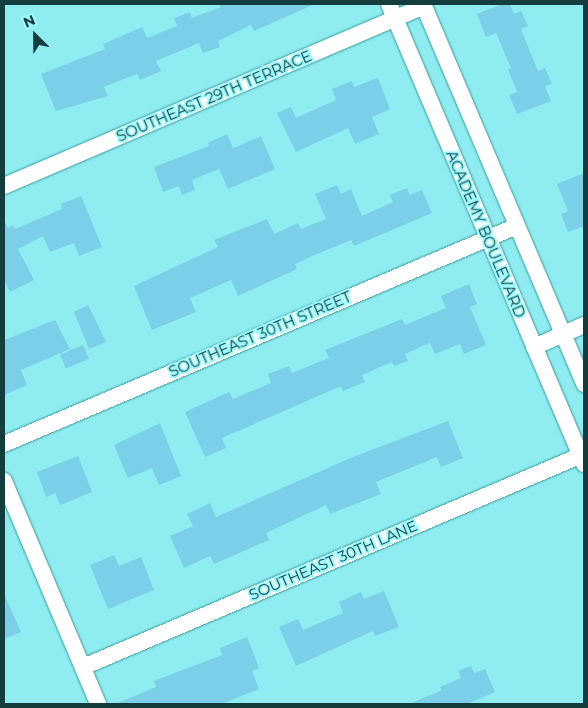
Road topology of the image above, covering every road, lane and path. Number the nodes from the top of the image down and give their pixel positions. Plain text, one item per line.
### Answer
1 (423, 5) edge
2 (392, 11) edge
3 (4, 186) edge
4 (517, 226) junction
5 (488, 237) junction
6 (584, 325) edge
7 (563, 334) junction
8 (534, 347) junction
9 (584, 384) edge
10 (4, 444) edge
11 (583, 458) edge
12 (4, 481) edge
13 (83, 667) junction
14 (98, 704) edge

1 - 2 street, SOUTHEAST 29TH TERRACE
1 - 4 street, ACADEMY BOULEVARD
2 - 3 street, SOUTHEAST 29TH TERRACE
2 - 5 street, ACADEMY BOULEVARD
4 - 5 street, SOUTHEAST 30TH STREET
4 - 7 street, ACADEMY BOULEVARD
5 - 8 street, ACADEMY BOULEVARD
5 - 10 street, SOUTHEAST 30TH STREET
6 - 7 street
7 - 8 street
7 - 9 street, ACADEMY BOULEVARD
8 - 11 street, ACADEMY BOULEVARD
11 - 13 street, SOUTHEAST 30TH LANE
12 - 13 street
13 - 14 street

